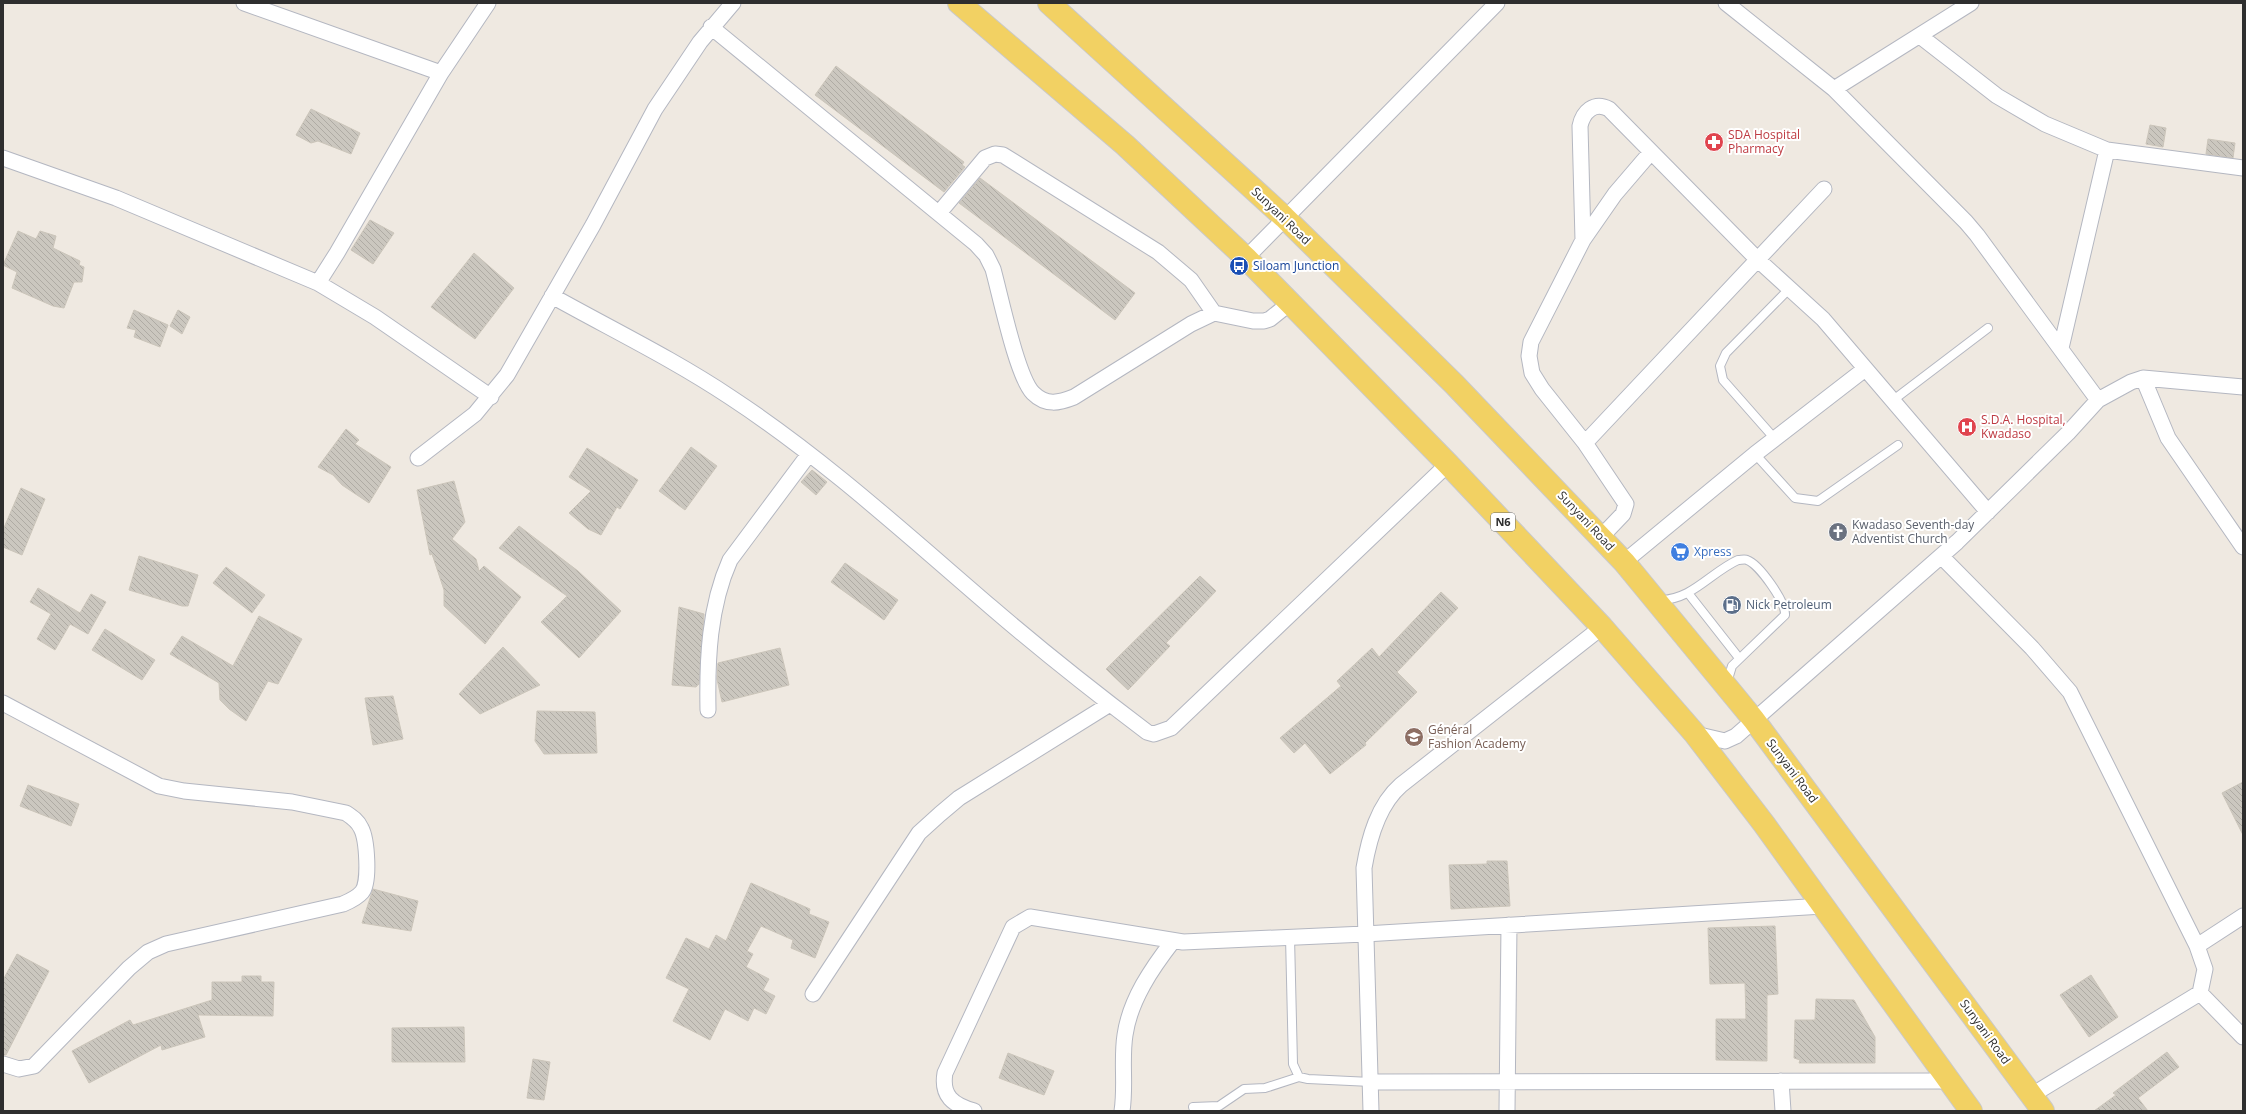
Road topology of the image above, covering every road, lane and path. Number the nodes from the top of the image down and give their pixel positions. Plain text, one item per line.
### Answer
1 (244, 3) edge
2 (488, 3) edge
3 (733, 3) edge
4 (959, 3) edge
5 (1049, 3) edge
6 (1497, 3) edge
7 (1726, 3) edge
8 (1971, 3) edge
9 (267, 7) edge
10 (711, 27) junction
11 (1920, 36) junction
12 (441, 72) junction
13 (1834, 89) junction
14 (2107, 150) junction
15 (1651, 152) junction
16 (3, 158) edge
17 (2243, 168) edge
18 (1824, 189) dead end
19 (939, 213) junction
20 (1284, 217) junction
21 (1583, 240) junction
22 (1246, 258) junction
23 (1757, 260) junction
24 (318, 283) junction
25 (1790, 288) junction
26 (552, 296) junction
27 (1290, 303) junction
28 (1214, 313) junction
29 (1988, 328) dead end
30 (2061, 348) junction
31 (1865, 369) junction
32 (2143, 378) junction
33 (2243, 387) edge
34 (490, 397) junction
35 (2098, 400) junction
36 (1892, 401) junction
37 (1775, 439) junction
38 (1586, 443) junction
39 (1898, 445) dead end
40 (809, 454) junction
41 (1755, 454) junction
42 (418, 458) dead end
43 (1448, 464) junction
44 (1988, 512) junction
45 (1601, 537) junction
46 (2243, 546) edge
47 (1941, 556) junction
48 (1624, 562) junction
49 (1688, 593) junction
50 (1655, 600) junction
51 (1602, 628) junction
52 (1739, 658) junction
53 (1728, 688) junction
54 (3, 703) edge
55 (1110, 704) junction
56 (708, 710) dead end
57 (1754, 720) junction
58 (1695, 734) junction
59 (1823, 906) junction
60 (2243, 916) edge
61 (1509, 925) junction
62 (1366, 934) junction
63 (1290, 937) junction
64 (1174, 941) junction
65 (2197, 946) junction
66 (2200, 993) junction
67 (812, 994) dead end
68 (2243, 1037) edge
69 (3, 1064) edge
70 (1299, 1077) junction
71 (1506, 1081) junction
72 (1781, 1081) junction
73 (1949, 1081) junction
74 (1371, 1082) junction
75 (2038, 1103) edge
76 (947, 1104) edge
77 (1193, 1107) dead end
78 (974, 1111) edge
79 (1122, 1111) edge
80 (1371, 1111) edge
81 (1507, 1111) edge
82 (1783, 1111) edge
83 (1971, 1111) edge

1 - 9 street
2 - 12 street
3 - 10 street
4 - 22 main road, N6
5 - 20 main road, Sunyani Road
6 - 20 street
7 - 13 street
8 - 11 street
9 - 12 street
10 - 19 street
10 - 26 street
11 - 13 street
11 - 14 street
12 - 24 street
13 - 30 street
14 - 17 street
14 - 30 street
15 - 21 street
15 - 21 street
15 - 23 street
16 - 24 street
18 - 23 street
19 - 28 street
19 - 28 street
20 - 22 street
20 - 45 main road, Sunyani Road
21 - 38 street
22 - 27 main road, N6
23 - 25 street
23 - 38 street
24 - 34 street
25 - 31 street
25 - 37 lane
26 - 34 street
26 - 40 street
27 - 28 street
27 - 43 main road, N6
29 - 36 lane
30 - 35 street
31 - 36 street
31 - 37 street
32 - 33 street
32 - 35 street
32 - 46 street
34 - 42 street
35 - 44 street
36 - 44 street
37 - 41 street
38 - 45 street
39 - 41 lane
40 - 55 street
40 - 56 street
41 - 48 street
43 - 51 main road, N6
43 - 55 street
44 - 47 street
45 - 48 main road, Sunyani Road
47 - 57 street
47 - 65 street
48 - 50 main road, Sunyani Road
49 - 50 lane
49 - 52 lane
49 - 52 lane
50 - 53 main road, Sunyani Road
51 - 58 main road, N6
51 - 62 street
52 - 53 lane
53 - 57 main road, Sunyani Road
54 - 69 street
55 - 67 street
57 - 58 street
57 - 75 main road, Sunyani Road
58 - 59 main road, N6
59 - 61 street
59 - 73 main road, N6
60 - 65 street
61 - 62 street
61 - 71 street
62 - 63 street
62 - 74 street
63 - 64 street
63 - 70 lane
64 - 76 street
64 - 79 street
65 - 66 street
66 - 68 street
66 - 75 street
70 - 74 lane
70 - 77 lane
71 - 72 street
71 - 74 street
71 - 81 street
72 - 73 street
72 - 82 street
73 - 83 main road, N6
74 - 80 street
76 - 78 street

